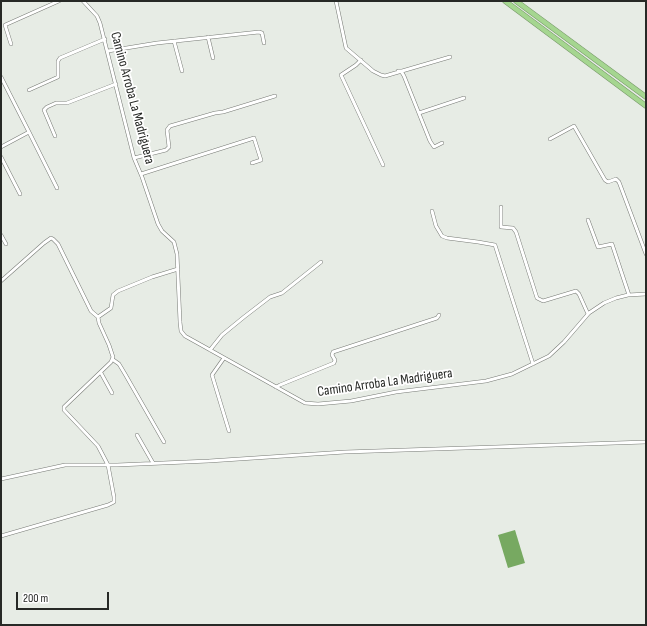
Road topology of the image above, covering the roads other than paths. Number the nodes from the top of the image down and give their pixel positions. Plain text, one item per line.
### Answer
1 (59, 1) edge
2 (83, 1) edge
3 (336, 1) edge
4 (505, 1) edge
5 (516, 1) edge
6 (208, 37) junction
7 (105, 39) junction
8 (174, 41) junction
9 (264, 43) dead end
10 (11, 44) dead end
11 (108, 51) junction
12 (450, 57) dead end
13 (213, 58) dead end
14 (361, 60) junction
15 (182, 71) dead end
16 (398, 71) junction
17 (1, 77) edge
18 (116, 84) junction
19 (29, 90) dead end
20 (275, 96) dead end
21 (646, 97) edge
22 (464, 98) dead end
23 (646, 106) edge
24 (419, 113) junction
25 (29, 132) junction
26 (55, 136) dead end
27 (550, 139) dead end
28 (442, 143) dead end
29 (1, 147) edge
30 (1, 157) edge
31 (134, 158) junction
32 (252, 163) dead end
33 (384, 165) dead end
34 (140, 174) junction
35 (56, 188) dead end
36 (20, 194) dead end
37 (502, 207) dead end
38 (432, 211) dead end
39 (588, 220) dead end
40 (1, 234) edge
41 (6, 244) dead end
42 (646, 254) edge
43 (321, 262) dead end
44 (178, 269) junction
45 (1, 281) edge
46 (629, 294) junction
47 (646, 294) edge
48 (588, 314) junction
49 (439, 315) dead end
50 (98, 317) junction
51 (210, 350) junction
52 (224, 358) junction
53 (112, 359) junction
54 (533, 364) junction
55 (101, 372) junction
56 (276, 387) junction
57 (112, 393) dead end
58 (229, 431) dead end
59 (137, 435) dead end
60 (164, 442) dead end
61 (646, 442) edge
62 (153, 463) junction
63 (108, 465) junction
64 (1, 479) edge
65 (1, 536) edge

1 - 10 street
2 - 7 street, Camino Arroba La Madriguera
3 - 14 street
4 - 23 highway
5 - 21 highway
6 - 8 street
6 - 9 street
6 - 13 street
7 - 11 street, Camino Arroba La Madriguera
7 - 19 street
8 - 11 street
8 - 15 street
11 - 18 street, Camino Arroba La Madriguera
12 - 16 street
14 - 16 street
14 - 33 street
16 - 24 street
17 - 25 street
18 - 26 street
18 - 31 street, Camino Arroba La Madriguera
20 - 31 street
22 - 24 street
24 - 28 street
25 - 29 street
25 - 35 street
27 - 42 street
30 - 36 street
31 - 34 street, Camino Arroba La Madriguera
32 - 34 street
34 - 44 street, Camino Arroba La Madriguera
37 - 48 street
38 - 54 street
39 - 46 street
40 - 41 street
43 - 51 street
44 - 50 street
44 - 51 street, Camino Arroba La Madriguera
45 - 50 street
46 - 47 street, Camino Arroba La Madriguera
46 - 48 street, Camino Arroba La Madriguera
48 - 54 street, Camino Arroba La Madriguera
49 - 56 street
50 - 53 street
51 - 52 street, Camino Arroba La Madriguera
52 - 56 street, Camino Arroba La Madriguera
52 - 58 street
53 - 55 street
53 - 60 street
54 - 56 street, Camino Arroba La Madriguera
55 - 57 street
55 - 63 street
59 - 62 street
61 - 62 street
62 - 63 street
63 - 64 street
63 - 65 street

